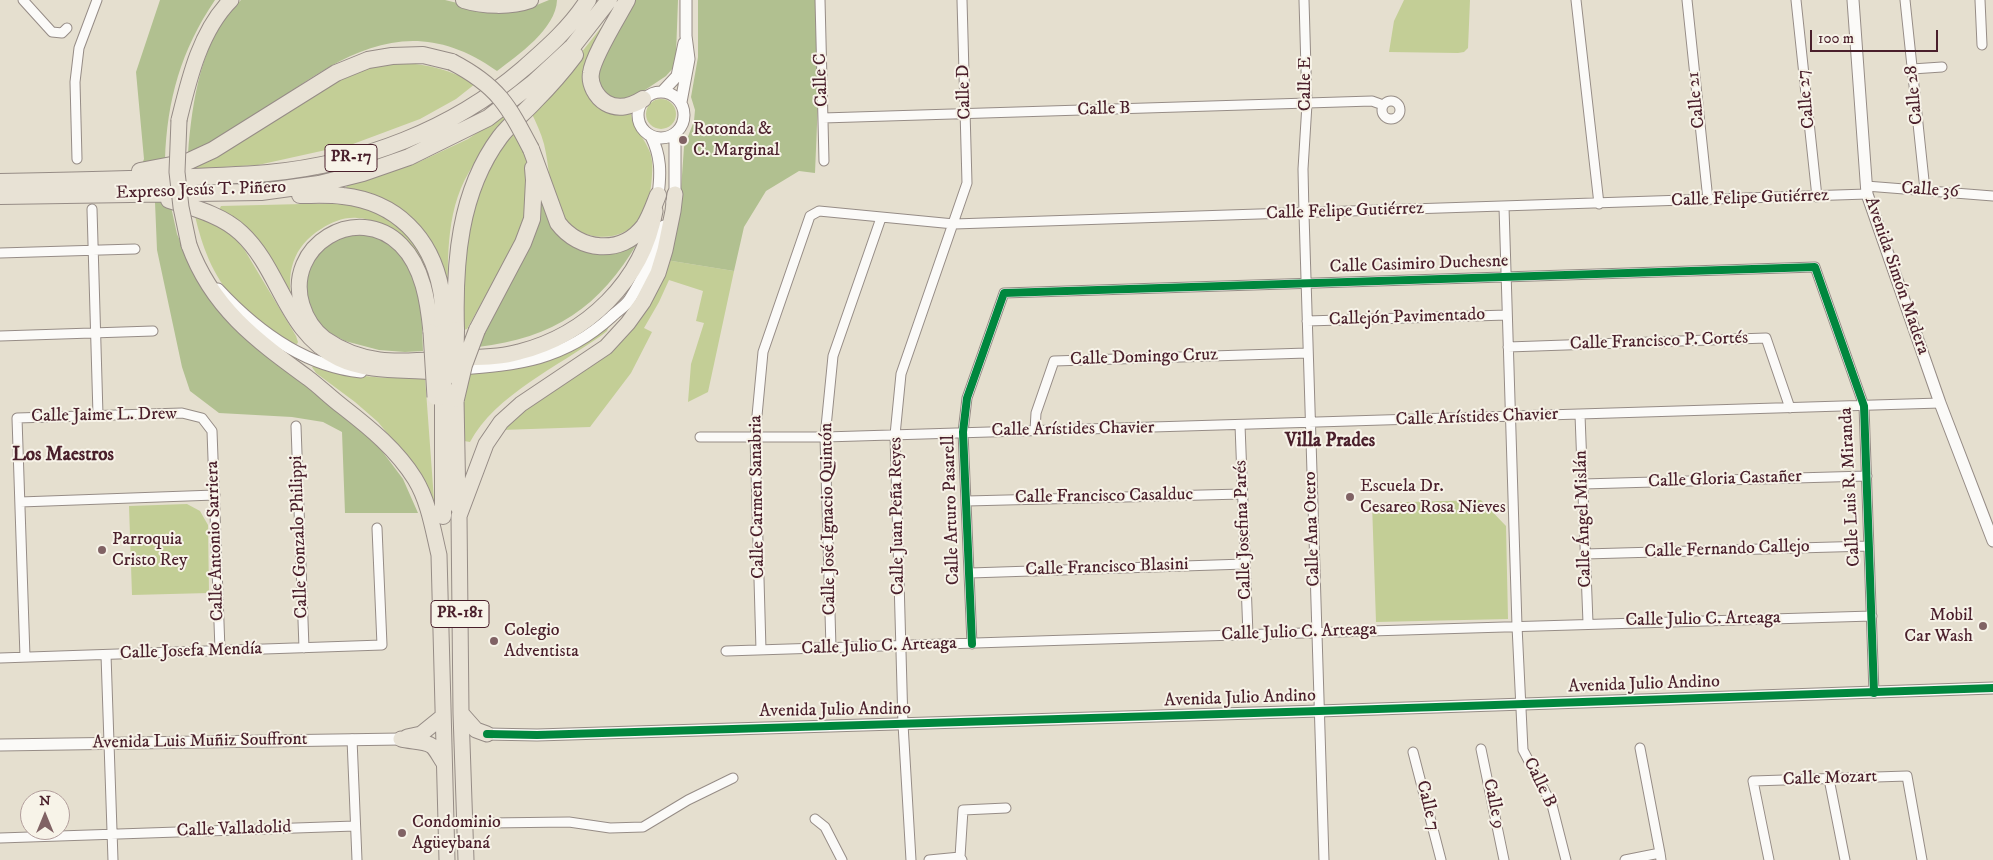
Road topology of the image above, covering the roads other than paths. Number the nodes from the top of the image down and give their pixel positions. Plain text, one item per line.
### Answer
1 (23, 0) edge
2 (96, 0) edge
3 (231, 0) edge
4 (464, 0) edge
5 (530, 0) edge
6 (588, 0) edge
7 (610, 0) edge
8 (627, 0) edge
9 (686, 0) edge
10 (820, 0) edge
11 (962, 0) edge
12 (1304, 0) edge
13 (1576, 0) edge
14 (1687, 0) edge
15 (1796, 0) edge
16 (1853, 0) edge
17 (1905, 0) edge
18 (1980, 0) edge
19 (67, 28) dead end
20 (686, 36) junction
21 (1982, 45) dead end
22 (1942, 67) dead end
23 (1912, 69) junction
24 (663, 91) junction
25 (643, 99) junction
26 (681, 102) junction
27 (1307, 104) junction
28 (1383, 105) dead end
29 (966, 114) junction
30 (824, 118) junction
31 (675, 134) junction
32 (651, 136) junction
33 (531, 149) junction
34 (77, 159) dead end
35 (824, 161) dead end
36 (1303, 169) joint
37 (61, 181) junction
38 (0, 182) edge
39 (967, 183) joint
40 (1867, 190) junction
41 (1925, 190) junction
42 (260, 192) junction
43 (150, 194) junction
44 (666, 194) junction
45 (0, 196) edge
46 (1993, 196) edge
47 (1817, 197) junction
48 (1708, 200) junction
49 (1599, 204) junction
50 (1504, 207) junction
51 (92, 209) dead end
52 (824, 212) joint
53 (1304, 214) junction
54 (881, 218) junction
55 (954, 224) junction
56 (135, 249) dead end
57 (93, 250) junction
58 (0, 253) edge
59 (198, 268) junction
60 (1506, 277) junction
61 (1306, 284) junction
62 (1822, 286) joint
63 (1004, 293) joint
64 (1507, 315) junction
65 (1307, 321) junction
66 (153, 331) dead end
67 (443, 331) junction
68 (96, 333) junction
69 (0, 336) edge
70 (1508, 347) junction
71 (1308, 354) junction
72 (429, 371) junction
73 (445, 397) junction
74 (1940, 403) junction
75 (1864, 406) junction
76 (1790, 408) junction
77 (98, 415) junction
78 (1580, 415) junction
79 (1510, 417) junction
80 (1310, 423) junction
81 (1240, 425) junction
82 (296, 426) dead end
83 (1035, 430) junction
84 (212, 431) joint
85 (964, 432) junction
86 (895, 435) junction
87 (700, 437) dead end
88 (755, 437) junction
89 (825, 437) junction
90 (1867, 476) junction
91 (1583, 484) junction
92 (1242, 494) junction
93 (215, 495) junction
94 (967, 501) junction
95 (20, 502) junction
96 (451, 516) junction
97 (378, 528) dead end
98 (1992, 535) edge
99 (1869, 546) junction
100 (1585, 554) junction
101 (1245, 564) junction
102 (970, 573) junction
103 (1872, 616) junction
104 (1588, 623) junction
105 (1517, 626) junction
106 (1317, 633) junction
107 (1248, 635) junction
108 (972, 644) junction
109 (901, 646) junction
110 (304, 648) junction
111 (831, 648) junction
112 (220, 650) junction
113 (761, 650) junction
114 (726, 652) dead end
115 (106, 655) junction
116 (25, 657) junction
117 (0, 658) edge
118 (1993, 688) edge
119 (1874, 693) junction
120 (442, 694) junction
121 (1521, 704) junction
122 (1319, 711) junction
123 (461, 713) junction
124 (442, 717) junction
125 (903, 724) junction
126 (487, 734) junction
127 (352, 739) junction
128 (401, 739) junction
129 (109, 744) junction
130 (0, 745) edge
131 (1640, 748) dead end
132 (1481, 749) dead end
133 (1413, 752) dead end
134 (462, 756) junction
135 (444, 763) junction
136 (733, 778) dead end
137 (1829, 779) junction
138 (1006, 808) dead end
139 (815, 819) dead end
140 (489, 823) dead end
141 (355, 826) junction
142 (112, 835) junction
143 (0, 838) edge
144 (1660, 856) edge
145 (961, 859) edge
146 (113, 860) edge
147 (357, 860) edge
148 (447, 860) edge
149 (466, 860) edge
150 (842, 860) edge
151 (911, 860) edge
152 (928, 860) edge
153 (1324, 860) edge
154 (1441, 860) edge
155 (1504, 860) edge
156 (1566, 860) edge
157 (1625, 860) edge
158 (1769, 860) edge
159 (1845, 860) edge
160 (1922, 860) edge

1 - 19 street
2 - 34 street
3 - 59 highway, bridge
4 - 5 highway
6 - 37 highway, Expreso Jesús T. Piñero / PR-17
7 - 42 highway, Expreso Jesús T. Piñero / PR-17
7 - 67 highway
8 - 25 highway
9 - 20 street
10 - 30 street, Calle C
11 - 29 street, Calle D
12 - 27 street, Calle E
13 - 49 street
14 - 48 street, Calle 21
15 - 47 street, Calle 27
16 - 40 street, Avenida Simón Madera
17 - 23 street, Calle 28
18 - 21 street
20 - 24 street
20 - 26 street
22 - 23 street
23 - 41 street, Calle 28
24 - 25 street
24 - 26 street
25 - 32 street
26 - 31 street
27 - 28 street, Calle B
27 - 29 street, Calle B
27 - 36 street, Calle E
29 - 30 street, Calle B
29 - 39 street, Calle D
30 - 35 street, Calle C
31 - 32 street
31 - 44 street
32 - 44 street
33 - 37 highway, bridge
33 - 44 highway
33 - 73 highway, bridge
36 - 53 street, Calle Ana Otero
37 - 38 highway, Expreso Jesús T. Piñero / PR-17
39 - 55 street, Calle Juan Peña Reyes
40 - 41 street, Calle 36
40 - 47 street, Calle Felipe Gutiérrez
40 - 74 street, Avenida Simón Madera
41 - 46 street, Calle 36
42 - 43 highway, Expreso Jesús T. Piñero / PR-17
42 - 67 highway
43 - 45 highway, Expreso Jesús T. Piñero / PR-17
43 - 72 highway
44 - 67 highway
44 - 72 street
44 - 96 highway
47 - 48 street, Calle Felipe Gutiérrez
48 - 49 street, Calle Felipe Gutiérrez
49 - 50 street, Calle Felipe Gutiérrez
50 - 53 street, Calle Felipe Gutiérrez
50 - 60 street, Calle B
51 - 57 street
52 - 54 street, Calle Felipe Gutiérrez
52 - 88 street, Calle Carmen Sanabria
53 - 55 street, Calle Felipe Gutiérrez
53 - 61 street, Calle Ana Otero
54 - 55 street, Calle Felipe Gutiérrez
54 - 89 street, Calle José Ignacio Quintón
55 - 86 street, Calle Juan Peña Reyes
56 - 57 street
57 - 58 street
57 - 68 street
59 - 72 street
59 - 120 highway
60 - 61 street, Calle Casimiro Duchesne
60 - 62 street, Calle Casimiro Duchesne
60 - 64 street, Calle B
61 - 63 street, Calle Casimiro Duchesne
61 - 65 street, Calle Ana Otero
62 - 75 street, Calle Luis R. Miranda
63 - 85 street, Calle Arturo Pasarell
64 - 65 street, Callejón Pavimentado
64 - 70 street, Calle B
65 - 71 street, Calle Ana Otero
66 - 68 street
67 - 73 highway, bridge
67 - 73 highway, bridge
68 - 69 street
68 - 77 street
70 - 76 street, Calle Francisco P. Cortés
70 - 79 street, Calle B
71 - 80 street, Calle Ana Otero
71 - 83 street, Calle Domingo Cruz
73 - 96 highway
74 - 75 street, Calle Arístides Chavier
74 - 98 street, Avenida Simón Madera
75 - 76 street, Calle Arístides Chavier
75 - 90 street, Calle Luis R. Miranda
76 - 78 street, Calle Arístides Chavier
77 - 84 street, Calle Jaime L. Drew
77 - 95 street, Calle Jaime L. Drew
78 - 79 street, Calle Arístides Chavier
78 - 91 street, Calle Ángel Mislán
79 - 80 street, Calle Arístides Chavier
79 - 105 street, Calle B
80 - 81 street, Calle Arístides Chavier
80 - 106 street, Calle Ana Otero
81 - 83 street, Calle Arístides Chavier
81 - 92 street, Calle Josefina Parés
82 - 110 street, Calle Gonzalo Philippi
83 - 85 street, Calle Arístides Chavier
84 - 93 street, Calle Antonio Sarriera
85 - 86 street, Calle Arístides Chavier
85 - 94 street, Calle Arturo Pasarell
86 - 89 street, Calle Arístides Chavier
86 - 109 street, Calle Juan Peña Reyes
87 - 88 street, Calle Arístides Chavier
88 - 89 street, Calle Arístides Chavier
88 - 113 street, Calle Carmen Sanabria
89 - 111 street, Calle José Ignacio Quintón
90 - 91 street, Calle Gloria Castañer
90 - 99 street, Calle Luis R. Miranda
91 - 100 street, Calle Ángel Mislán
92 - 94 street, Calle Francisco Casalduc
92 - 101 street, Calle Josefina Parés
93 - 95 street
93 - 112 street, Calle Antonio Sarriera
94 - 102 street, Calle Arturo Pasarell
95 - 116 street, Calle Jaime L. Drew
96 - 120 highway, PR-181
96 - 123 highway, PR-181
97 - 110 street, Calle Josefa Mendía
99 - 100 street, Calle Fernando Callejo
99 - 103 street, Calle Luis R. Miranda
100 - 104 street, Calle Ángel Mislán
101 - 102 street, Calle Francisco Blasini
101 - 107 street, Calle Josefina Parés
102 - 108 street, Calle Arturo Pasarell
103 - 104 street, Calle Julio C. Arteaga
103 - 119 street, Calle Luis R. Miranda
104 - 105 street, Calle Julio C. Arteaga
105 - 106 street, Calle Julio C. Arteaga
105 - 121 street, Calle B
106 - 107 street, Calle Julio C. Arteaga
106 - 122 street, Calle Ana Otero
107 - 108 street, Calle Julio C. Arteaga
108 - 109 street, Calle Julio C. Arteaga
109 - 111 street, Calle Julio C. Arteaga
109 - 125 street, Calle Juan Peña Reyes
110 - 112 street, Calle Josefa Mendía
111 - 113 street, Calle Julio C. Arteaga
112 - 115 street, Calle Josefa Mendía
113 - 114 street, Calle Julio C. Arteaga
115 - 116 street, Calle Josefa Mendía
115 - 129 street
116 - 117 street, Calle Josefa Mendía
118 - 119 street, Avenida Julio Andino
119 - 121 street, Avenida Julio Andino
120 - 124 highway, PR-181
121 - 122 street, Avenida Julio Andino
121 - 156 street, Calle B
122 - 125 street, Avenida Julio Andino
122 - 153 street, Calle Ana Otero
123 - 126 highway
123 - 134 highway, PR-181
124 - 128 highway
124 - 135 highway, PR-181
125 - 126 street, Avenida Julio Andino
125 - 151 street, Calle Juan Peña Reyes
126 - 134 highway
127 - 128 street, Avenida Luis Muñiz Souffront
127 - 129 street, Avenida Luis Muñiz Souffront
127 - 141 street
128 - 135 highway
129 - 130 street, Avenida Luis Muñiz Souffront
129 - 142 street
131 - 144 street
132 - 155 street, Calle 9
133 - 154 street, Calle 7
134 - 149 highway, PR-181
135 - 148 highway, PR-181
136 - 140 street
137 - 158 street, Calle Mozart
137 - 159 street
137 - 160 street, Calle Mozart
138 - 145 street
139 - 150 street
141 - 142 street, Calle Valladolid
141 - 147 street
142 - 143 street, Calle Valladolid
142 - 146 street
144 - 157 street
145 - 152 street

